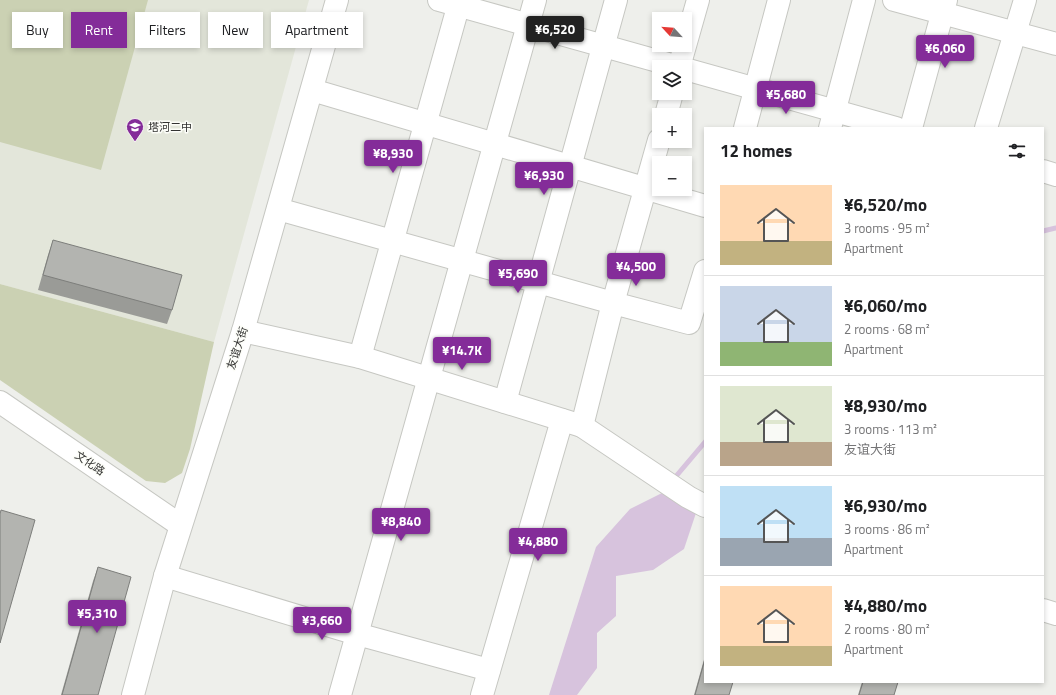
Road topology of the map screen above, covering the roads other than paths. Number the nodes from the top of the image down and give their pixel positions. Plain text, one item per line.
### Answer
1 (337, 0) edge
2 (535, 0) edge
3 (616, 0) edge
4 (698, 0) edge
5 (779, 0) edge
6 (864, 0) edge
7 (894, 0) edge
8 (1025, 0) edge
9 (453, 2) edge
10 (944, 7) edge
11 (528, 25) junction
12 (1015, 33) junction
13 (1056, 44) edge
14 (603, 46) junction
15 (654, 60) edge
16 (681, 60) edge
17 (692, 71) edge
18 (756, 89) junction
19 (312, 90) junction
20 (832, 119) edge
21 (426, 123) junction
22 (745, 127) edge
23 (889, 127) edge
24 (911, 127) edge
25 (986, 127) edge
26 (495, 144) junction
27 (657, 148) edge
28 (569, 166) junction
29 (1044, 171) edge
30 (1056, 174) edge
31 (645, 189) junction
32 (704, 206) edge
33 (278, 209) junction
34 (392, 241) junction
35 (462, 261) junction
36 (704, 274) edge
37 (538, 282) junction
38 (613, 304) junction
39 (243, 330) junction
40 (360, 357) junction
41 (429, 379) junction
42 (0, 402) edge
43 (504, 402) junction
44 (572, 423) junction
45 (697, 502) edge
46 (180, 525) junction
47 (165, 576) junction
48 (1044, 610) edge
49 (1056, 614) edge
50 (357, 634) junction
51 (489, 670) junction
52 (133, 695) edge
53 (340, 695) edge
54 (482, 695) edge

1 - 19 street, 友谊大街
2 - 11 street
3 - 14 street
4 - 16 street
5 - 18 street
6 - 20 street
7 - 10 street
8 - 12 street
9 - 11 street
9 - 21 street
10 - 12 street
10 - 24 street
11 - 14 street
11 - 26 street
12 - 13 street
12 - 25 street
14 - 15 street
14 - 28 street
17 - 18 street
18 - 20 street
18 - 22 street
19 - 21 street
19 - 33 street, 友谊大街
20 - 23 street
21 - 26 street
21 - 34 street
26 - 28 street
26 - 35 street
27 - 31 street
28 - 31 street
28 - 37 street
29 - 30 street
31 - 32 street
31 - 38 street
33 - 34 street
33 - 39 street, 友谊大街
34 - 35 street
34 - 40 street
35 - 37 street
35 - 41 street
36 - 38 street
37 - 38 street
37 - 43 street
38 - 44 street
39 - 40 street
39 - 46 street, 友谊大街
40 - 41 street
41 - 43 street
41 - 50 street
42 - 46 street, 文化路
43 - 44 street
44 - 45 street
44 - 51 street
46 - 47 street, 友谊大街
47 - 50 street
47 - 52 street, 友谊大街
48 - 49 street
50 - 51 street
50 - 53 street
51 - 54 street

